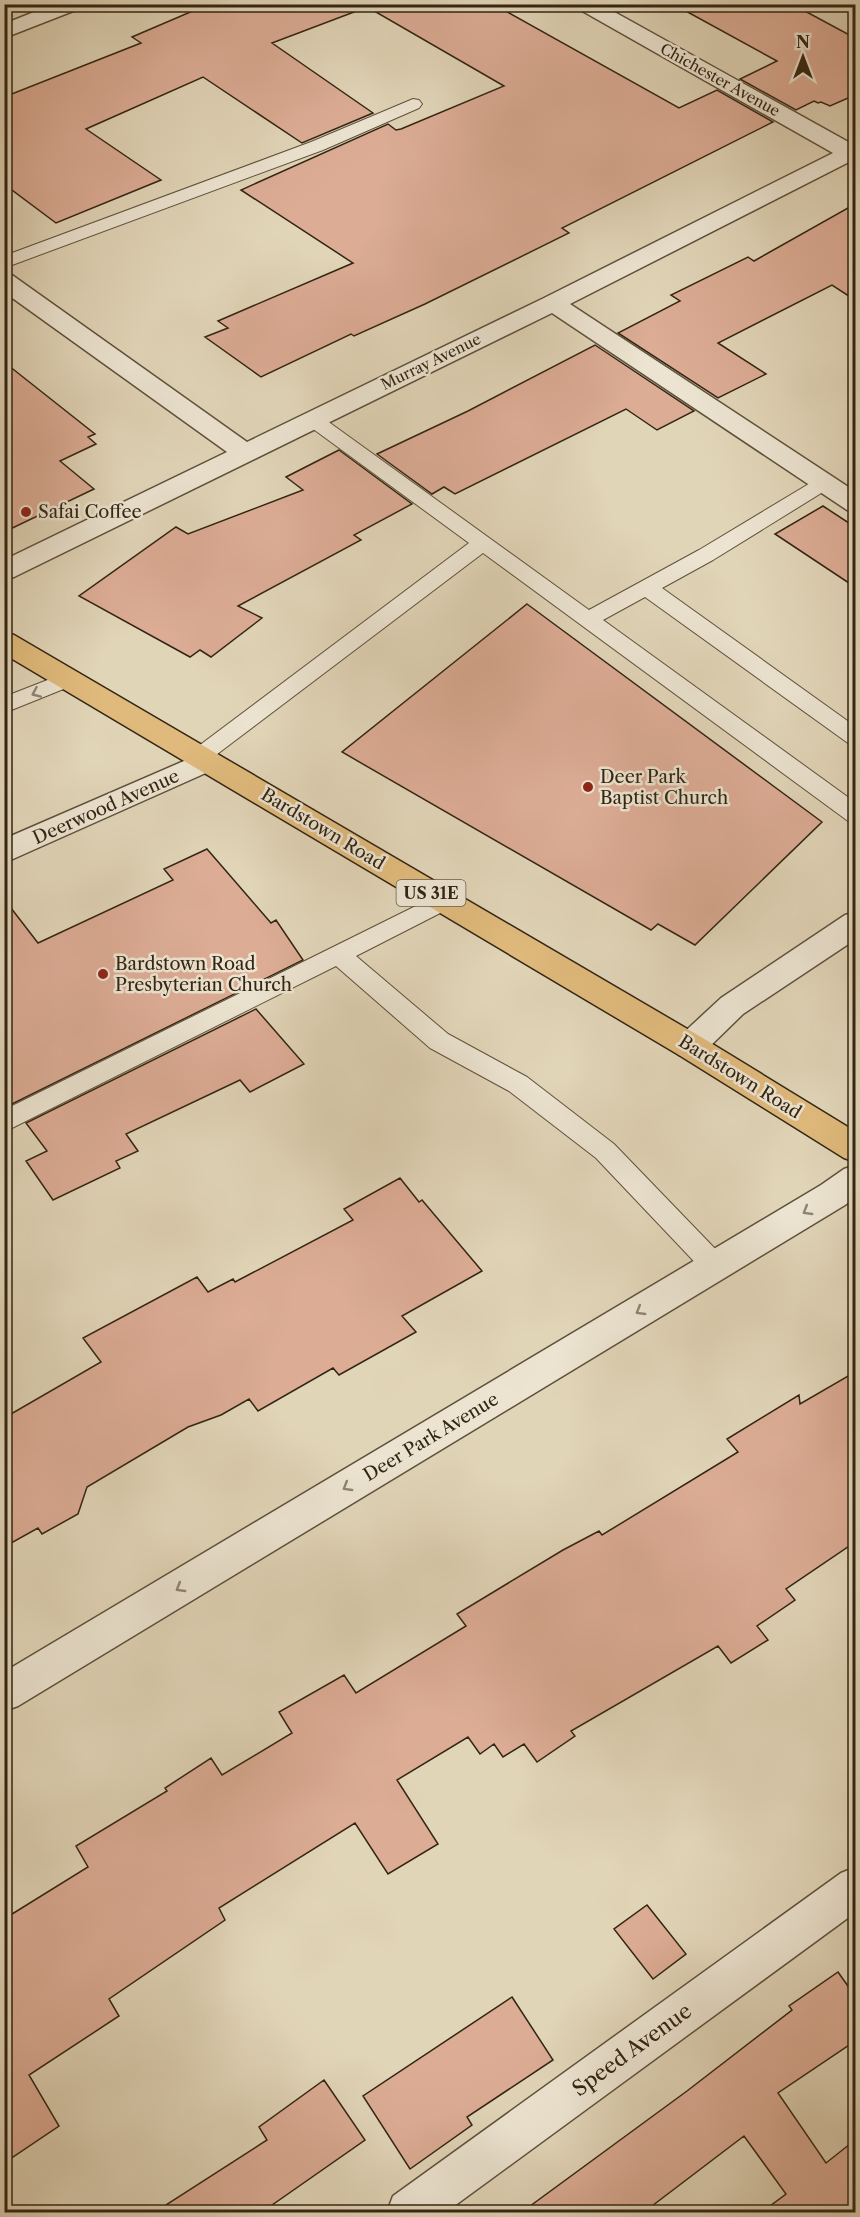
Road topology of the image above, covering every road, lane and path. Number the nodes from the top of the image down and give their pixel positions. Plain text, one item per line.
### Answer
1 (74, 4) edge
2 (595, 6) edge
3 (4, 32) edge
4 (413, 104) dead end
5 (854, 153) edge
6 (4, 263) edge
7 (4, 280) edge
8 (553, 303) junction
9 (312, 419) junction
10 (245, 453) junction
11 (824, 483) junction
12 (855, 504) edge
13 (483, 543) junction
14 (4, 572) edge
15 (646, 588) junction
16 (589, 619) junction
17 (4, 641) edge
18 (68, 679) junction
19 (4, 706) edge
20 (855, 738) edge
21 (203, 759) junction
22 (855, 815) edge
23 (4, 852) edge
24 (444, 901) junction
25 (855, 923) edge
26 (338, 954) junction
27 (690, 1046) junction
28 (4, 1122) edge
29 (855, 1149) edge
30 (855, 1178) edge
31 (715, 1266) junction
32 (4, 1693) edge
33 (855, 1887) edge
34 (408, 2212) edge

1 - 3 street
2 - 5 street, Chichester Avenue
4 - 6 lane
5 - 8 street, Murray Avenue
7 - 10 street
8 - 9 street, Murray Avenue
8 - 11 street
9 - 10 street, Murray Avenue
9 - 13 lane
10 - 14 street, Murray Avenue
11 - 12 street
11 - 15 lane
13 - 16 lane
13 - 21 lane
15 - 16 lane
15 - 20 lane
16 - 22 lane
17 - 18 main road, Bardstown Road / US 31E
18 -> 19 lane
18 - 21 main road, Bardstown Road / US 31E
21 - 23 street, Deerwood Avenue
21 - 24 main road, Bardstown Road / US 31E
24 - 26 lane
24 - 27 main road, Bardstown Road / US 31E
25 - 27 street
26 - 28 lane
26 - 31 lane
27 - 29 main road, Bardstown Road / US 31E
30 -> 31 street, Deer Park Avenue
31 -> 32 street, Deer Park Avenue
33 - 34 street, Speed Avenue

